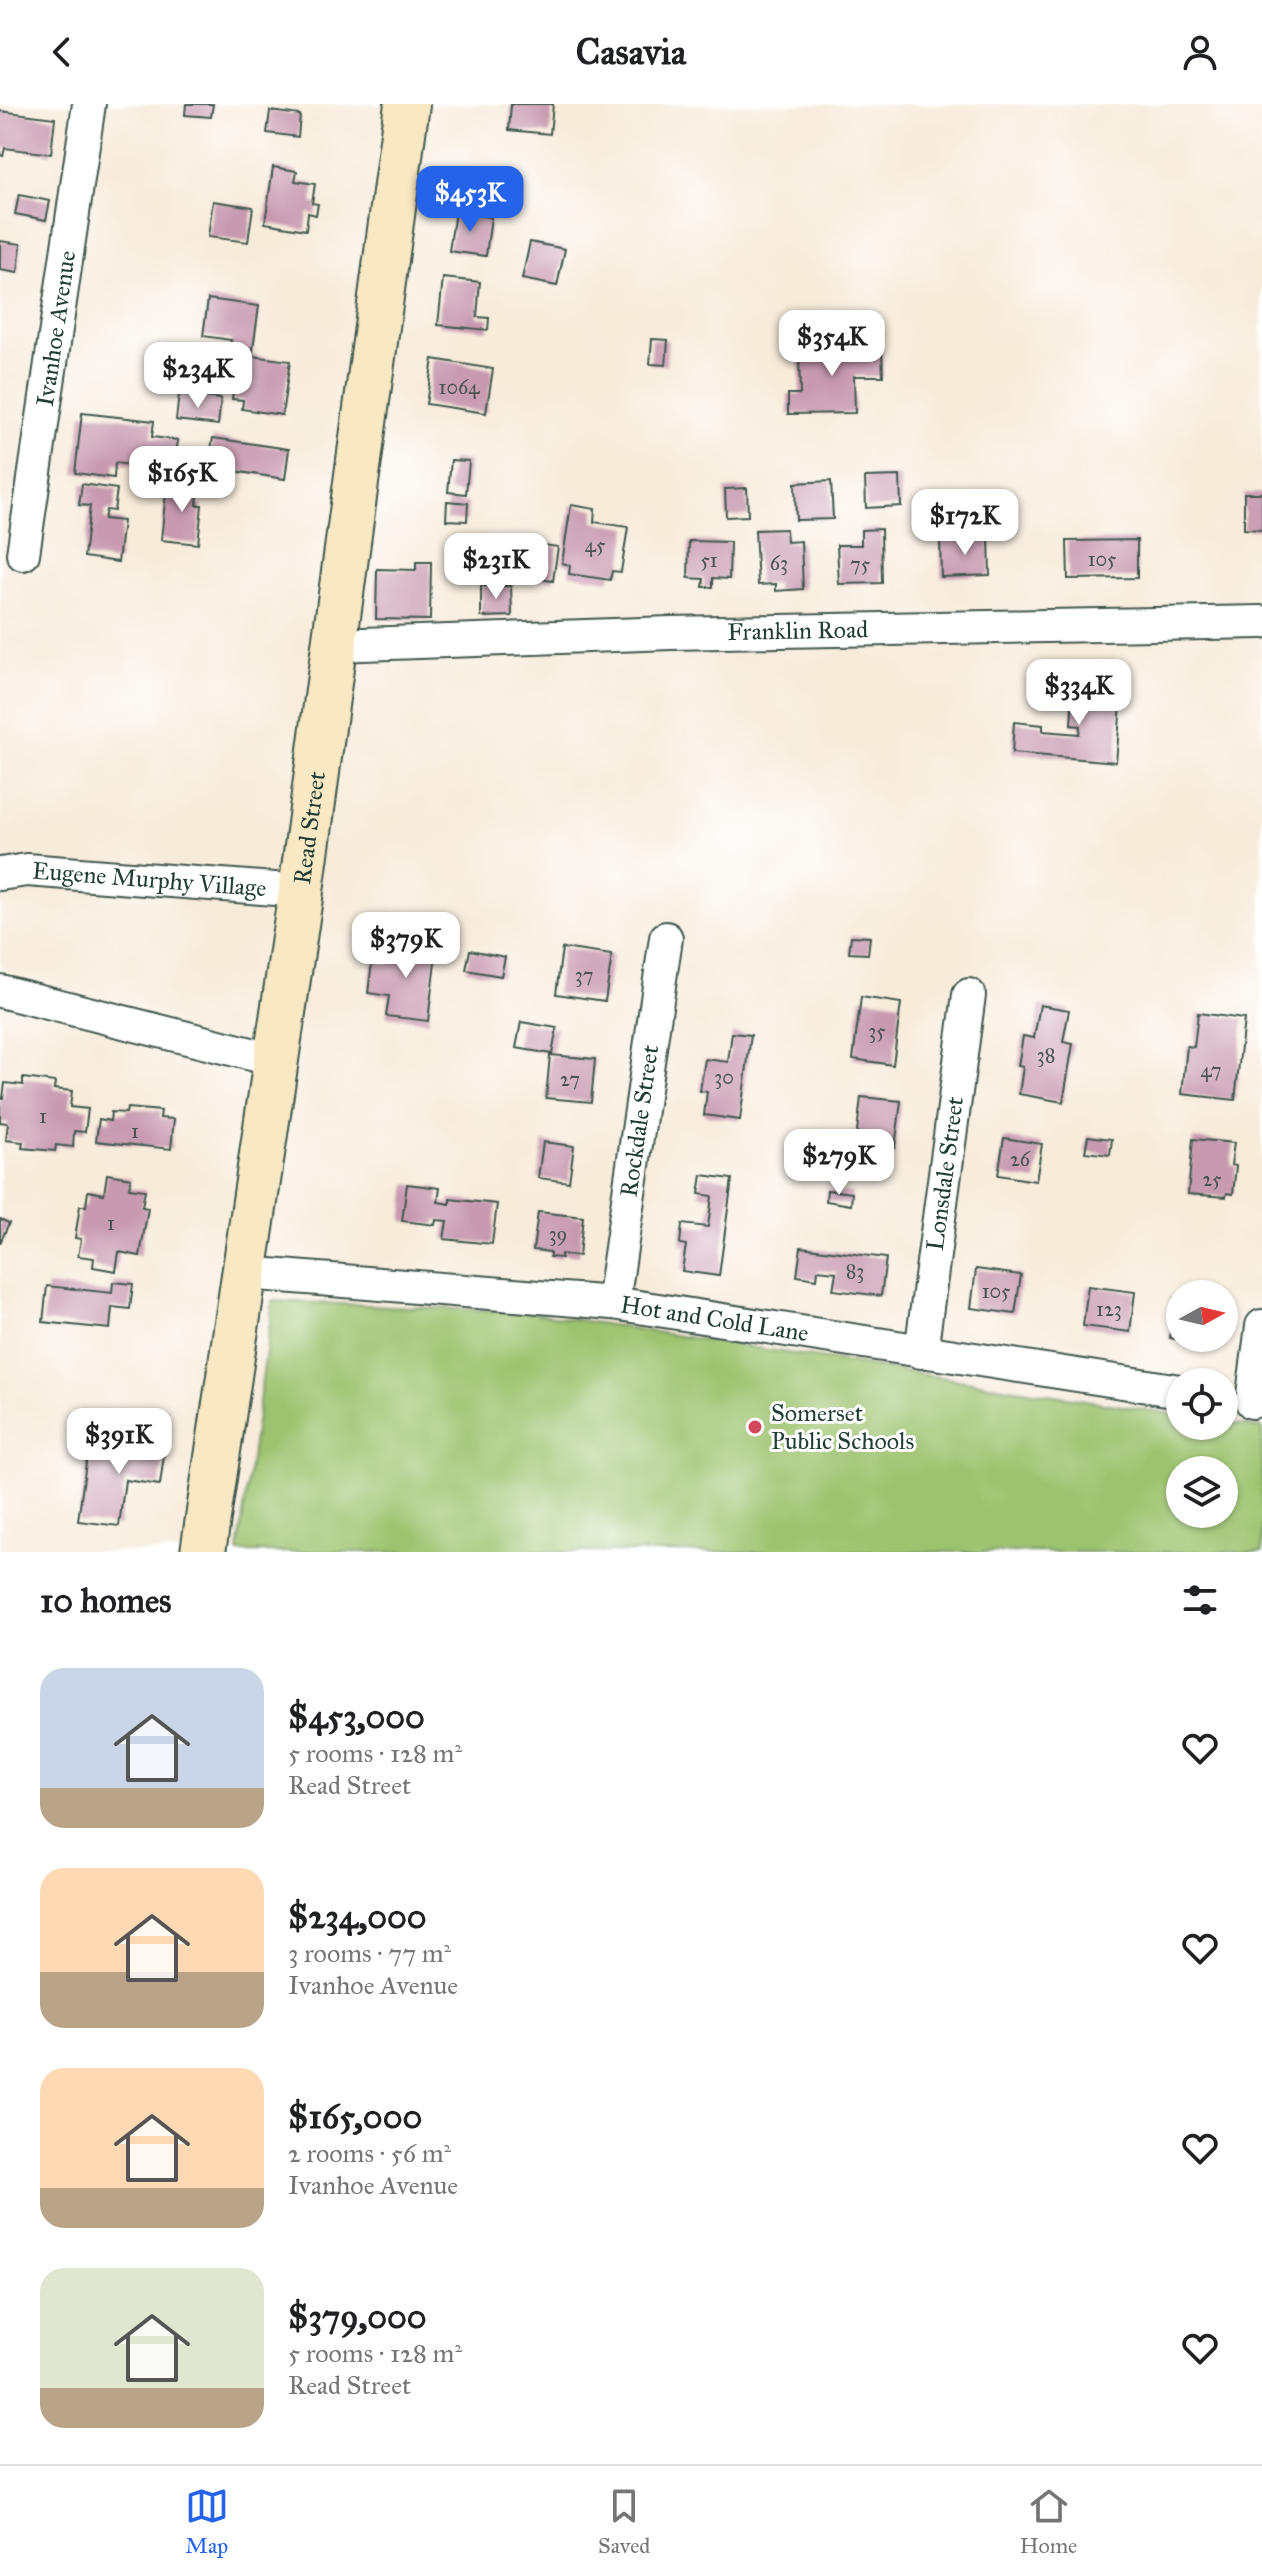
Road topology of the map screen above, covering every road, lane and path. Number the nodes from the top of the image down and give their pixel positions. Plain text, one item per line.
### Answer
1 (89, 104) edge
2 (407, 104) edge
3 (23, 554) dead end
4 (1262, 622) edge
5 (334, 645) junction
6 (0, 874) edge
7 (301, 891) junction
8 (666, 938) dead end
9 (0, 991) edge
10 (969, 995) dead end
11 (275, 1060) junction
12 (245, 1273) junction
13 (613, 1303) junction
14 (1262, 1326) edge
15 (921, 1352) junction
16 (1166, 1389) edge
17 (1246, 1401) edge
18 (203, 1552) edge

1 - 3 street, Ivanhoe Avenue
2 - 5 main road, Read Street
4 - 5 street, Franklin Road
5 - 7 main road, Read Street
6 - 7 street, Eugene Murphy Village
7 - 11 main road, Read Street
8 - 13 street, Rockdale Street
9 - 11 street
10 - 15 street, Lonsdale Street
11 - 12 main road, Read Street
12 - 13 street, Hot and Cold Lane
12 - 18 main road, Read Street
13 - 15 street, Hot and Cold Lane
14 - 17 street
15 - 16 street, Hot and Cold Lane

